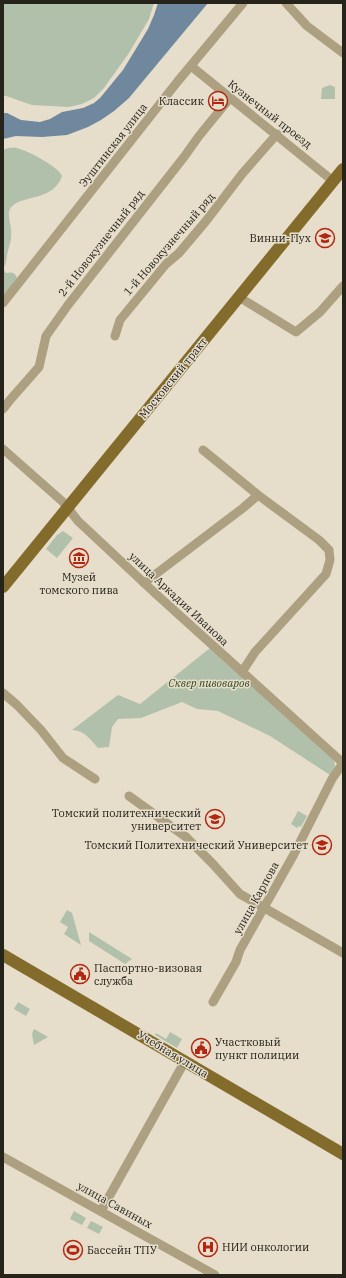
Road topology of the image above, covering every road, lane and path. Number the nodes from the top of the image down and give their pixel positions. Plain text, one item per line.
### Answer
1 (243, 3) edge
2 (286, 3) edge
3 (343, 53) edge
4 (191, 66) junction
5 (230, 98) junction
6 (277, 134) junction
7 (343, 169) edge
8 (333, 181) junction
9 (343, 286) edge
10 (239, 296) junction
11 (3, 303) edge
12 (115, 336) dead end
13 (3, 409) edge
14 (3, 449) edge
15 (203, 450) dead end
16 (258, 495) junction
17 (68, 508) junction
18 (144, 583) junction
19 (3, 587) edge
20 (242, 672) junction
21 (3, 693) edge
22 (343, 763) edge
23 (95, 779) dead end
24 (129, 796) dead end
25 (263, 908) junction
26 (343, 953) edge
27 (3, 955) edge
28 (213, 1002) dead end
29 (185, 1061) junction
30 (343, 1154) edge
31 (3, 1157) edge
32 (101, 1211) junction
33 (215, 1275) edge

1 - 4 street, Эуштинская улица
2 - 3 street
4 - 5 street, Кузнечный проезд
4 - 11 street, Эуштинская улица
5 - 6 street, Кузнечный проезд
5 - 13 street, 2-й Новокузнечный ряд
6 - 8 street, Кузнечный проезд
6 - 12 street, 1-й Новокузнечный ряд
7 - 8 main road, Московский тракт
8 - 10 main road, Московский тракт
9 - 10 street
10 - 17 main road, Московский тракт
14 - 17 street, улица Аркадия Иванова
15 - 16 street
16 - 18 street
16 - 20 street
17 - 18 street, улица Аркадия Иванова
17 - 19 main road, Московский тракт
18 - 20 street, улица Аркадия Иванова
20 - 22 street, улица Аркадия Иванова
21 - 23 street
22 - 25 street, улица Карпова
24 - 25 street
25 - 26 street
25 - 28 street, улица Карпова
27 - 29 main road, Учебная улица
29 - 30 main road, Учебная улица
29 - 32 street
31 - 32 street, улица Савиных
32 - 33 street, улица Савиных

